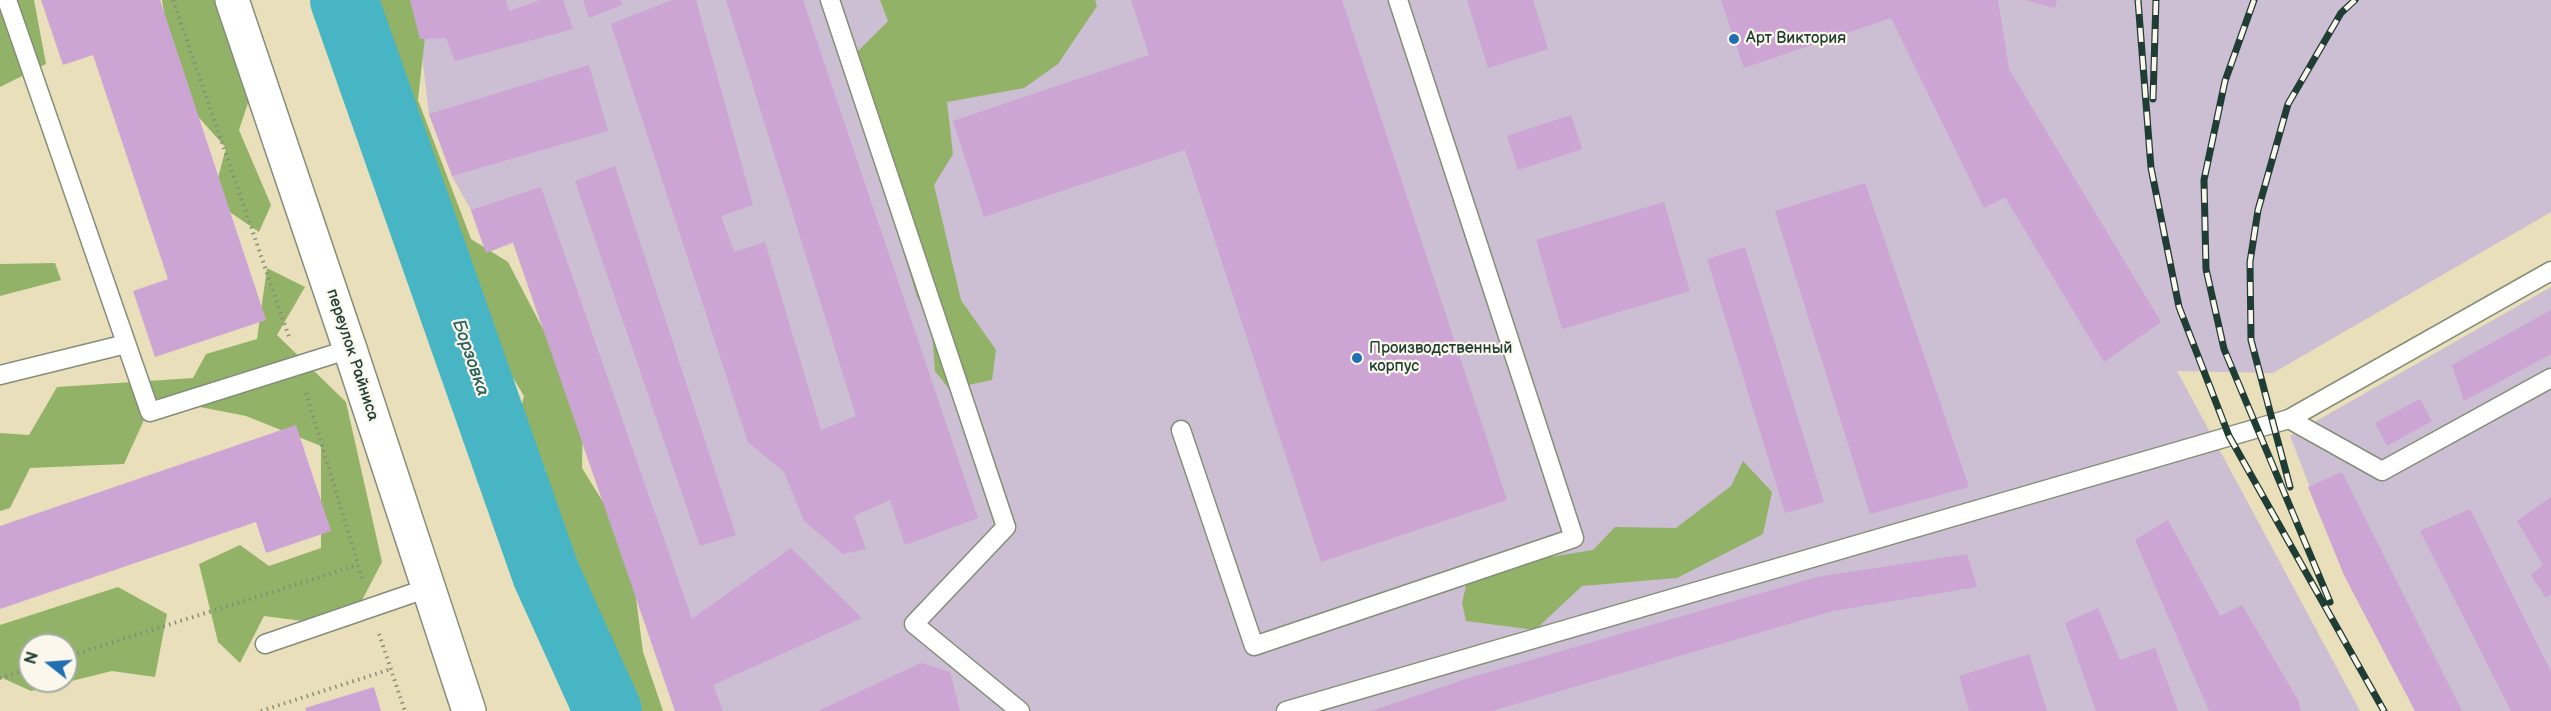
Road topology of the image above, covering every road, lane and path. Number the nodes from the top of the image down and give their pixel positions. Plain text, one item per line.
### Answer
1 (7, 0) edge
2 (232, 0) edge
3 (830, 0) edge
4 (1398, 0) edge
5 (2551, 271) edge
6 (126, 344) junction
7 (350, 349) junction
8 (0, 375) edge
9 (2551, 378) edge
10 (2289, 419) junction
11 (1181, 430) dead end
12 (358, 565) dead end
13 (428, 588) junction
14 (265, 644) dead end
15 (78, 653) edge
16 (391, 669) dead end
17 (18, 673) edge
18 (0, 678) edge
19 (261, 711) edge
20 (469, 711) edge
21 (1020, 711) edge
22 (1286, 711) edge

1 - 6 lane
2 - 7 street, переулок Райниса
3 - 21 lane
4 - 11 lane
5 - 10 lane
6 - 7 lane
6 - 8 lane
7 - 13 street, переулок Райниса
9 - 10 lane
10 - 22 lane
12 - 15 path
13 - 14 lane
13 - 20 street, переулок Райниса
16 - 19 path
17 - 18 path

